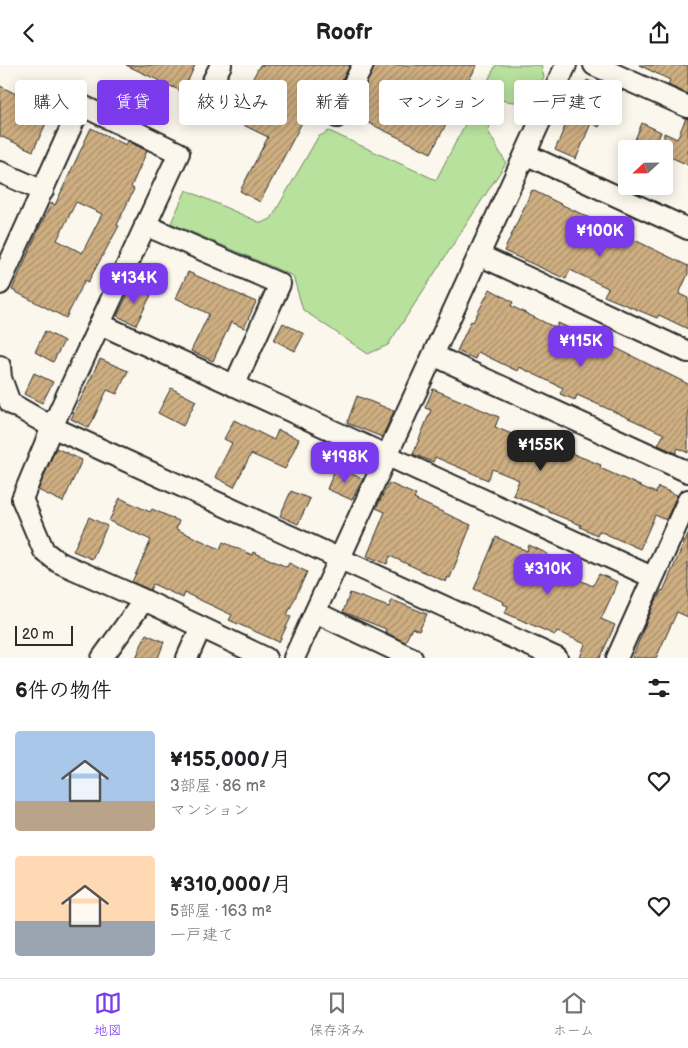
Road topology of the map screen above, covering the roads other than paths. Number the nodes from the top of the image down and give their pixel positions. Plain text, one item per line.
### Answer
1 (221, 65) edge
2 (363, 65) edge
3 (566, 65) edge
4 (594, 65) edge
5 (213, 80) edge
6 (356, 80) edge
7 (688, 107) edge
8 (525, 154) junction
9 (0, 172) edge
10 (43, 191) junction
11 (145, 225) junction
12 (688, 229) edge
13 (479, 255) junction
14 (0, 284) edge
15 (100, 325) junction
16 (688, 351) edge
17 (433, 355) junction
18 (0, 366) edge
19 (234, 386) junction
20 (52, 427) junction
21 (387, 455) junction
22 (688, 472) edge
23 (688, 500) edge
24 (340, 558) junction
25 (652, 577) junction
26 (144, 600) junction
27 (315, 612) junction
28 (201, 627) junction
29 (102, 658) edge
30 (187, 658) edge
31 (266, 658) edge
32 (294, 658) edge
33 (412, 658) edge
34 (557, 658) edge
35 (616, 658) edge

1 - 5 street
2 - 6 street
3 - 8 street
4 - 7 street
8 - 12 street
8 - 13 street
9 - 10 street
10 - 11 street
10 - 14 street
11 - 15 street
11 - 19 street
13 - 16 street
13 - 17 street
15 - 19 street
15 - 20 street
17 - 21 street
17 - 22 street
18 - 20 street
19 - 21 street
20 - 24 street
20 - 26 street
21 - 24 street
21 - 25 street
23 - 25 street
24 - 27 street
24 - 34 street
25 - 35 street
26 - 28 street
26 - 29 street
27 - 32 street
27 - 33 street
28 - 30 street
28 - 31 street

